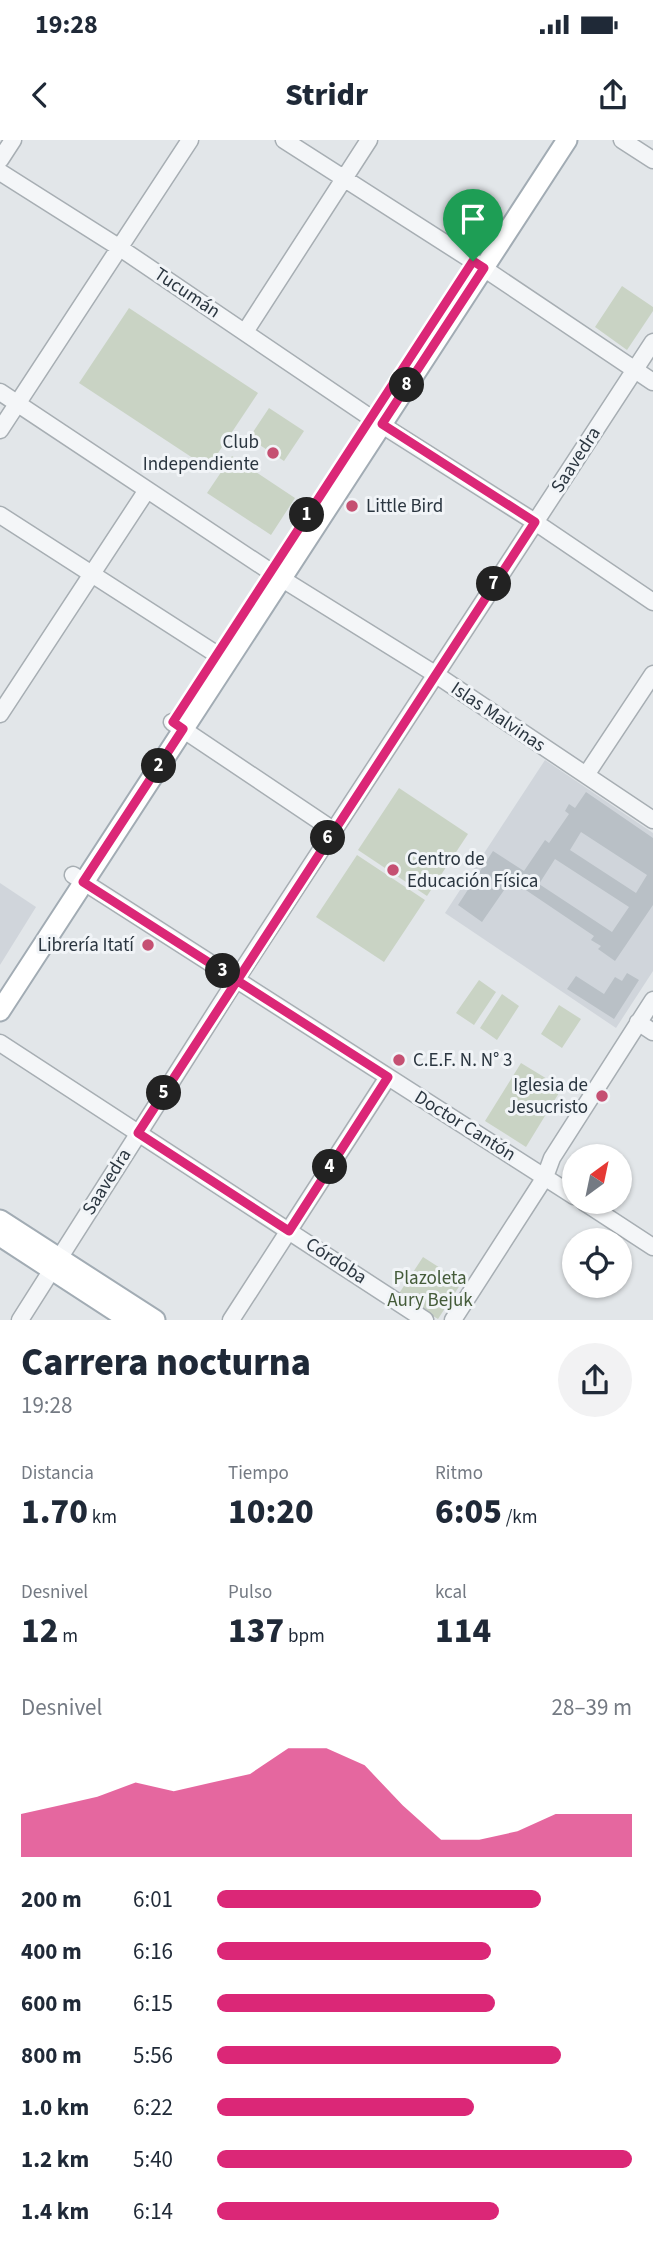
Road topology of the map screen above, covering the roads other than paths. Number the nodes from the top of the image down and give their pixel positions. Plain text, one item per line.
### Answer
1 (13, 140) edge
2 (190, 140) edge
3 (284, 140) edge
4 (369, 140) edge
5 (552, 140) edge
6 (567, 140) edge
7 (622, 140) edge
8 (0, 160) edge
9 (653, 160) edge
10 (0, 172) edge
11 (344, 178) junction
12 (120, 248) junction
13 (478, 265) junction
14 (245, 332) junction
15 (653, 342) edge
16 (635, 370) junction
17 (653, 382) edge
18 (0, 392) edge
19 (18, 403) junction
20 (376, 421) junction
21 (0, 430) edge
22 (147, 490) junction
23 (0, 515) edge
24 (535, 522) junction
25 (91, 573) junction
26 (276, 575) junction
27 (653, 602) edge
28 (222, 658) junction
29 (435, 674) junction
30 (653, 674) edge
31 (0, 714) edge
32 (178, 726) junction
33 (586, 775) junction
34 (653, 820) edge
35 (333, 831) junction
36 (78, 878) junction
37 (236, 980) junction
38 (0, 987) edge
39 (653, 1000) edge
40 (0, 1011) edge
41 (638, 1022) junction
42 (653, 1032) edge
43 (0, 1043) edge
44 (388, 1077) junction
45 (138, 1133) junction
46 (545, 1177) junction
47 (562, 1188) edge
48 (602, 1214) edge
49 (0, 1220) edge
50 (289, 1231) junction
51 (0, 1236) edge
52 (653, 1247) edge
53 (55, 1263) junction
54 (20, 1320) edge
55 (129, 1320) edge
56 (155, 1320) edge
57 (231, 1320) edge
58 (425, 1320) edge
59 (453, 1320) edge

1 - 8 street
2 - 12 street
3 - 11 street
4 - 11 street
5 - 13 main road
6 - 13 main road
7 - 9 street
10 - 12 street, Tucumán
11 - 13 street
11 - 14 street
12 - 14 street, Tucumán
12 - 19 street
13 - 16 street
13 - 20 main road
14 - 20 street, Tucumán
15 - 16 street, Saavedra
16 - 17 street
16 - 24 street, Saavedra
18 - 19 street, Islas Malvinas
19 - 21 street
19 - 22 street, Islas Malvinas
20 - 24 street, Tucumán
20 - 26 main road
22 - 25 street
22 - 26 street, Islas Malvinas
23 - 25 street
24 - 27 street, Tucumán
24 - 29 street, Saavedra
25 - 28 street
25 - 31 street
26 - 28 main road
26 - 29 street, Islas Malvinas
28 - 32 main road
29 - 33 street, Islas Malvinas
29 - 35 street, Saavedra
30 - 33 street
32 - 35 street
32 - 36 main road
33 - 34 street, Islas Malvinas
35 - 37 street, Saavedra
36 - 37 street, Doctor Cantón
36 - 38 main road
36 - 40 main road
37 - 44 street, Doctor Cantón
37 - 45 street, Saavedra
39 - 41 street
41 - 42 street
41 - 46 street
43 - 45 street, Córdoba
44 - 46 street, Doctor Cantón
44 - 50 street
45 - 50 street, Córdoba
45 - 53 street, Saavedra
46 - 47 street, Doctor Cantón
46 - 59 street
48 - 52 street
49 - 53 main road
50 - 57 street
50 - 58 street, Córdoba
51 - 53 main road
53 - 54 street, Saavedra
53 - 55 main road
53 - 56 main road

